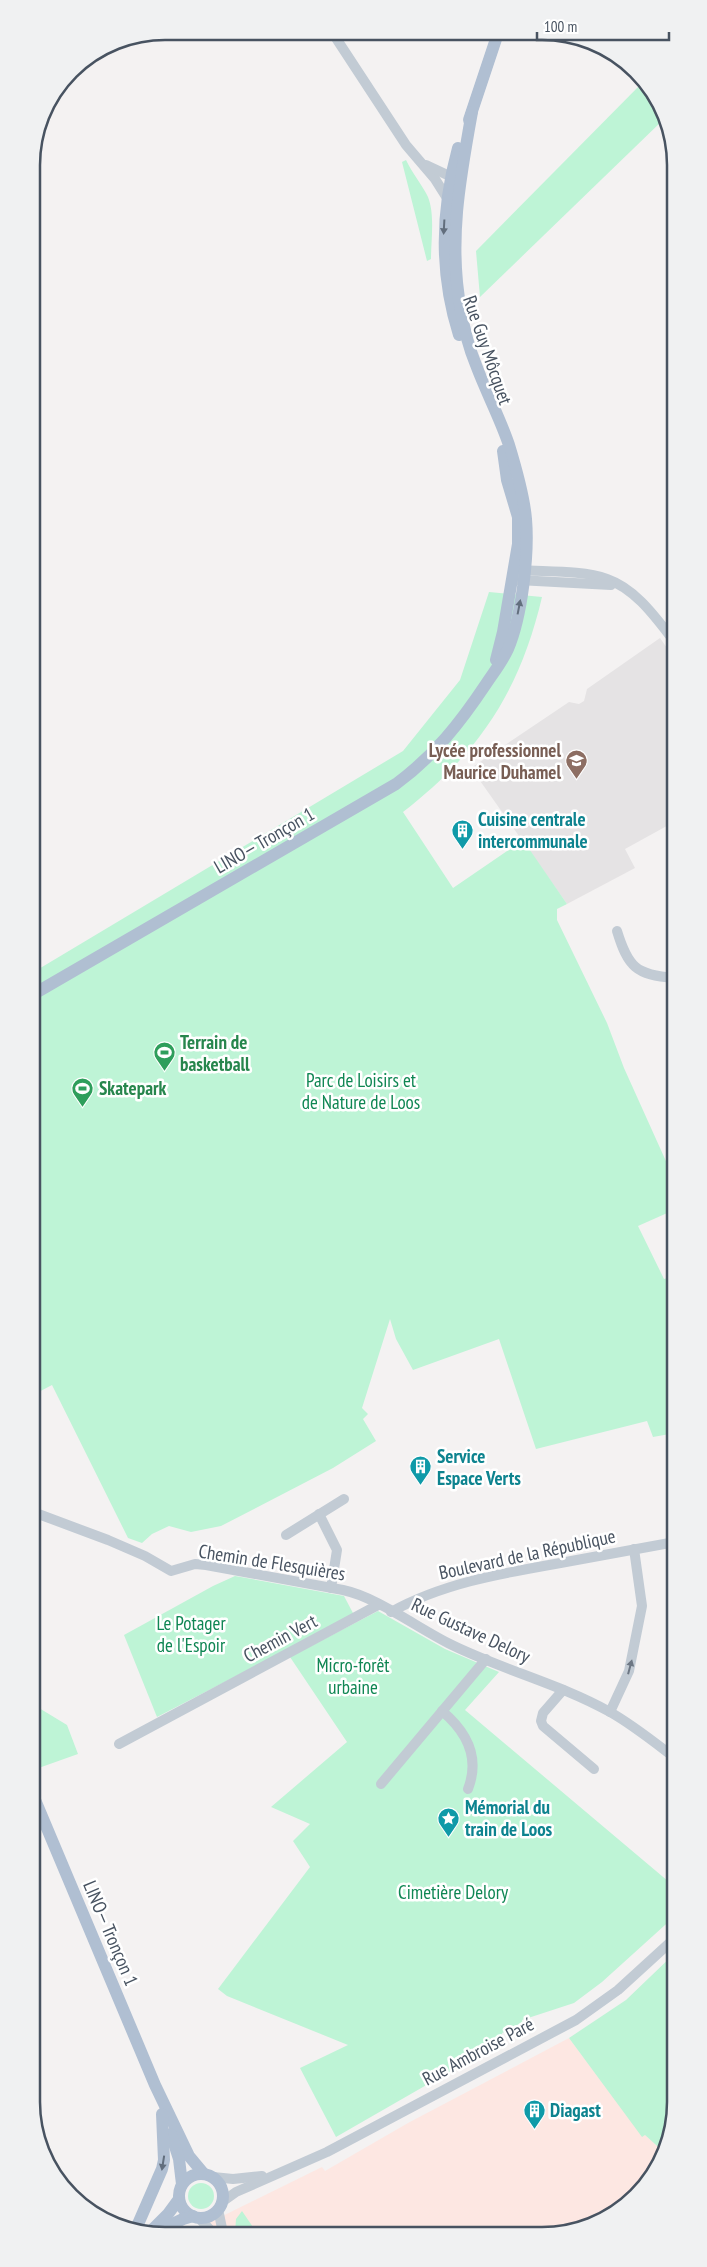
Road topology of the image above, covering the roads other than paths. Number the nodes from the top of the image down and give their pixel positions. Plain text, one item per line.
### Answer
1 (337, 40) edge
2 (496, 40) edge
3 (421, 162) junction
4 (456, 179) junction
5 (447, 198) junction
6 (519, 575) junction
7 (667, 633) edge
8 (616, 931) dead end
9 (667, 977) edge
10 (40, 990) edge
11 (344, 1499) dead end
12 (319, 1514) junction
13 (40, 1515) edge
14 (286, 1535) dead end
15 (667, 1544) edge
16 (634, 1550) junction
17 (331, 1588) junction
18 (367, 1598) joint
19 (378, 1604) junction
20 (390, 1612) junction
21 (486, 1659) junction
22 (562, 1690) junction
23 (442, 1711) junction
24 (610, 1712) junction
25 (119, 1744) dead end
26 (667, 1752) edge
27 (594, 1769) dead end
28 (380, 1784) dead end
29 (468, 1789) dead end
30 (40, 1812) edge
31 (667, 1945) edge
32 (155, 2084) junction
33 (162, 2114) junction
34 (280, 2172) junction
35 (208, 2175) junction
36 (182, 2184) junction
37 (179, 2199) junction
38 (220, 2205) junction
39 (196, 2217) junction
40 (138, 2224) edge
41 (155, 2227) edge
42 (166, 2227) edge
43 (207, 2227) edge
44 (222, 2227) edge

1 - 3 street
2 - 4 main road, Rue Guy Môcquet
3 - 4 street
3 - 5 street
4 - 5 main road, Rue Guy Môcquet
4 - 6 main road, Rue Guy Môcquet
5 -> 6 main road, Rue Guy Môcquet
6 - 7 street
6 - 10 main road, LINO— Tronçon 1
8 - 9 street
11 - 12 street
12 - 14 street
12 - 17 street
13 - 17 street, Chemin de Flesquières
15 - 16 street, Boulevard de la République
16 - 20 street, Boulevard de la République
24 -> 16 street
17 - 18 street, Chemin de Flesquières
18 - 19 street, Rue Gustave Delory
19 - 20 street, Rue Gustave Delory
19 - 25 street, Chemin Vert
20 - 21 street, Rue Gustave Delory
21 - 22 street, Rue Gustave Delory
21 - 23 street
22 - 24 street, Rue Gustave Delory
22 - 27 street
23 - 28 street
23 - 29 street
24 - 26 street, Rue Gustave Delory
30 - 32 main road, LINO— Tronçon 1
31 - 34 street, Rue Ambroise Paré
32 - 33 main road
32 - 35 main road
33 - 36 main road
33 -> 40 main road
34 - 35 street, Rue Ambroise Paré
34 - 38 street, Rue Ambroise Paré
35 - 36 main road
35 - 38 main road
36 - 37 main road
37 - 39 main road
37 - 41 main road
38 - 39 main road
38 - 44 street
39 - 42 main road
39 - 43 street

